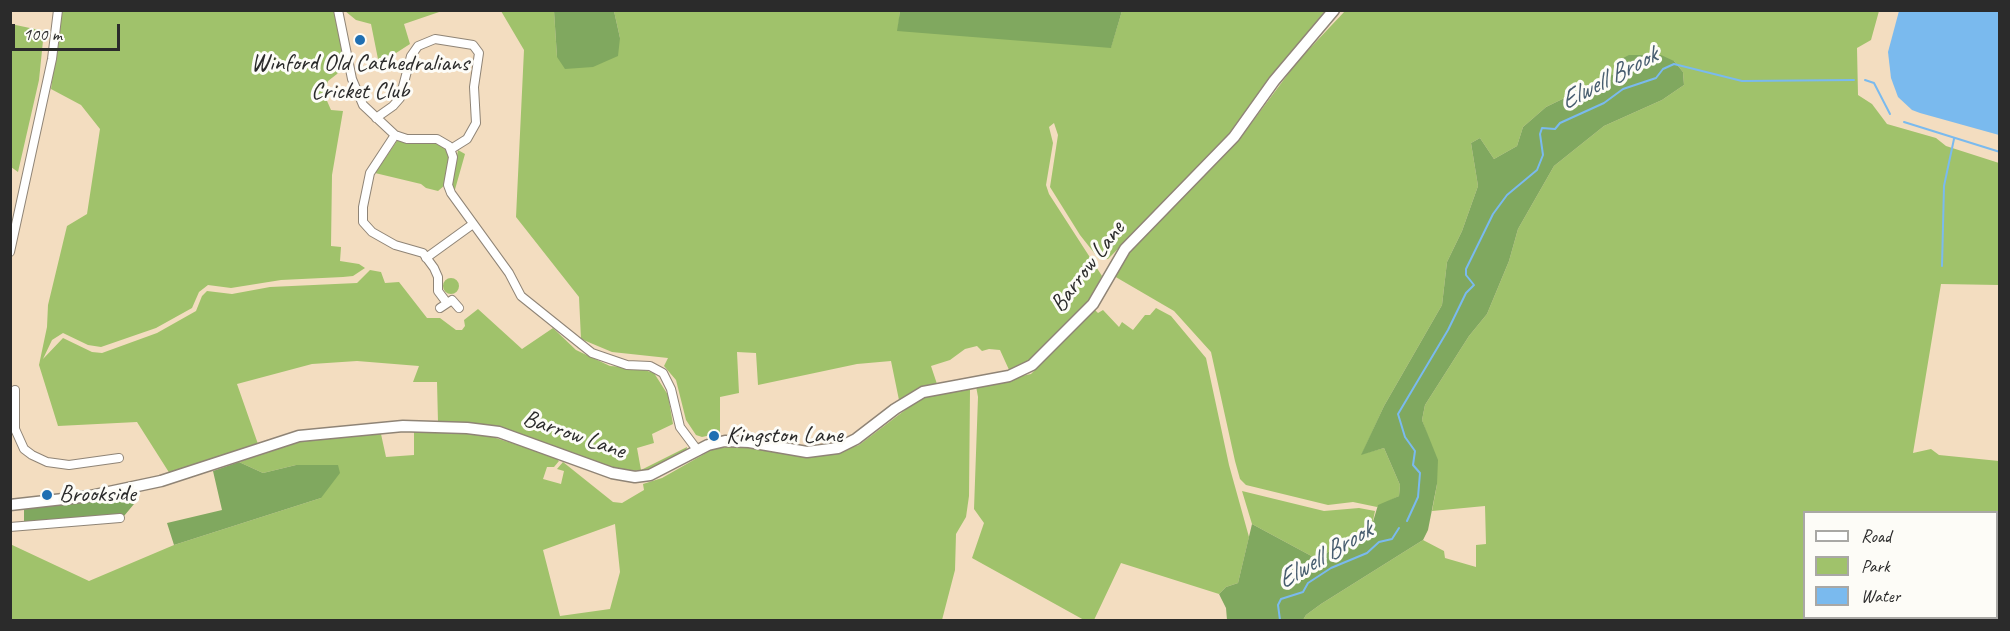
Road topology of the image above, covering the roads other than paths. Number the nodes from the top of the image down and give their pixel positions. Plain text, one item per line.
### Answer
1 (58, 10) edge
2 (338, 10) edge
3 (1334, 10) edge
4 (376, 118) junction
5 (395, 135) junction
6 (451, 148) junction
7 (473, 224) junction
8 (10, 252) edge
9 (426, 258) junction
10 (459, 308) dead end
11 (15, 390) dead end
12 (13, 415) edge
13 (698, 451) junction
14 (113, 456) dead end
15 (10, 505) edge
16 (120, 518) dead end
17 (10, 527) edge

1 - 8 street
2 - 4 street
3 - 13 main road, Barrow Lane
4 - 5 street
4 - 6 street
5 - 6 street
5 - 9 street
6 - 7 street
7 - 9 street
7 - 13 street
9 - 10 street
11 - 12 street
12 - 14 street
13 - 15 main road, Barrow Lane
16 - 17 street

